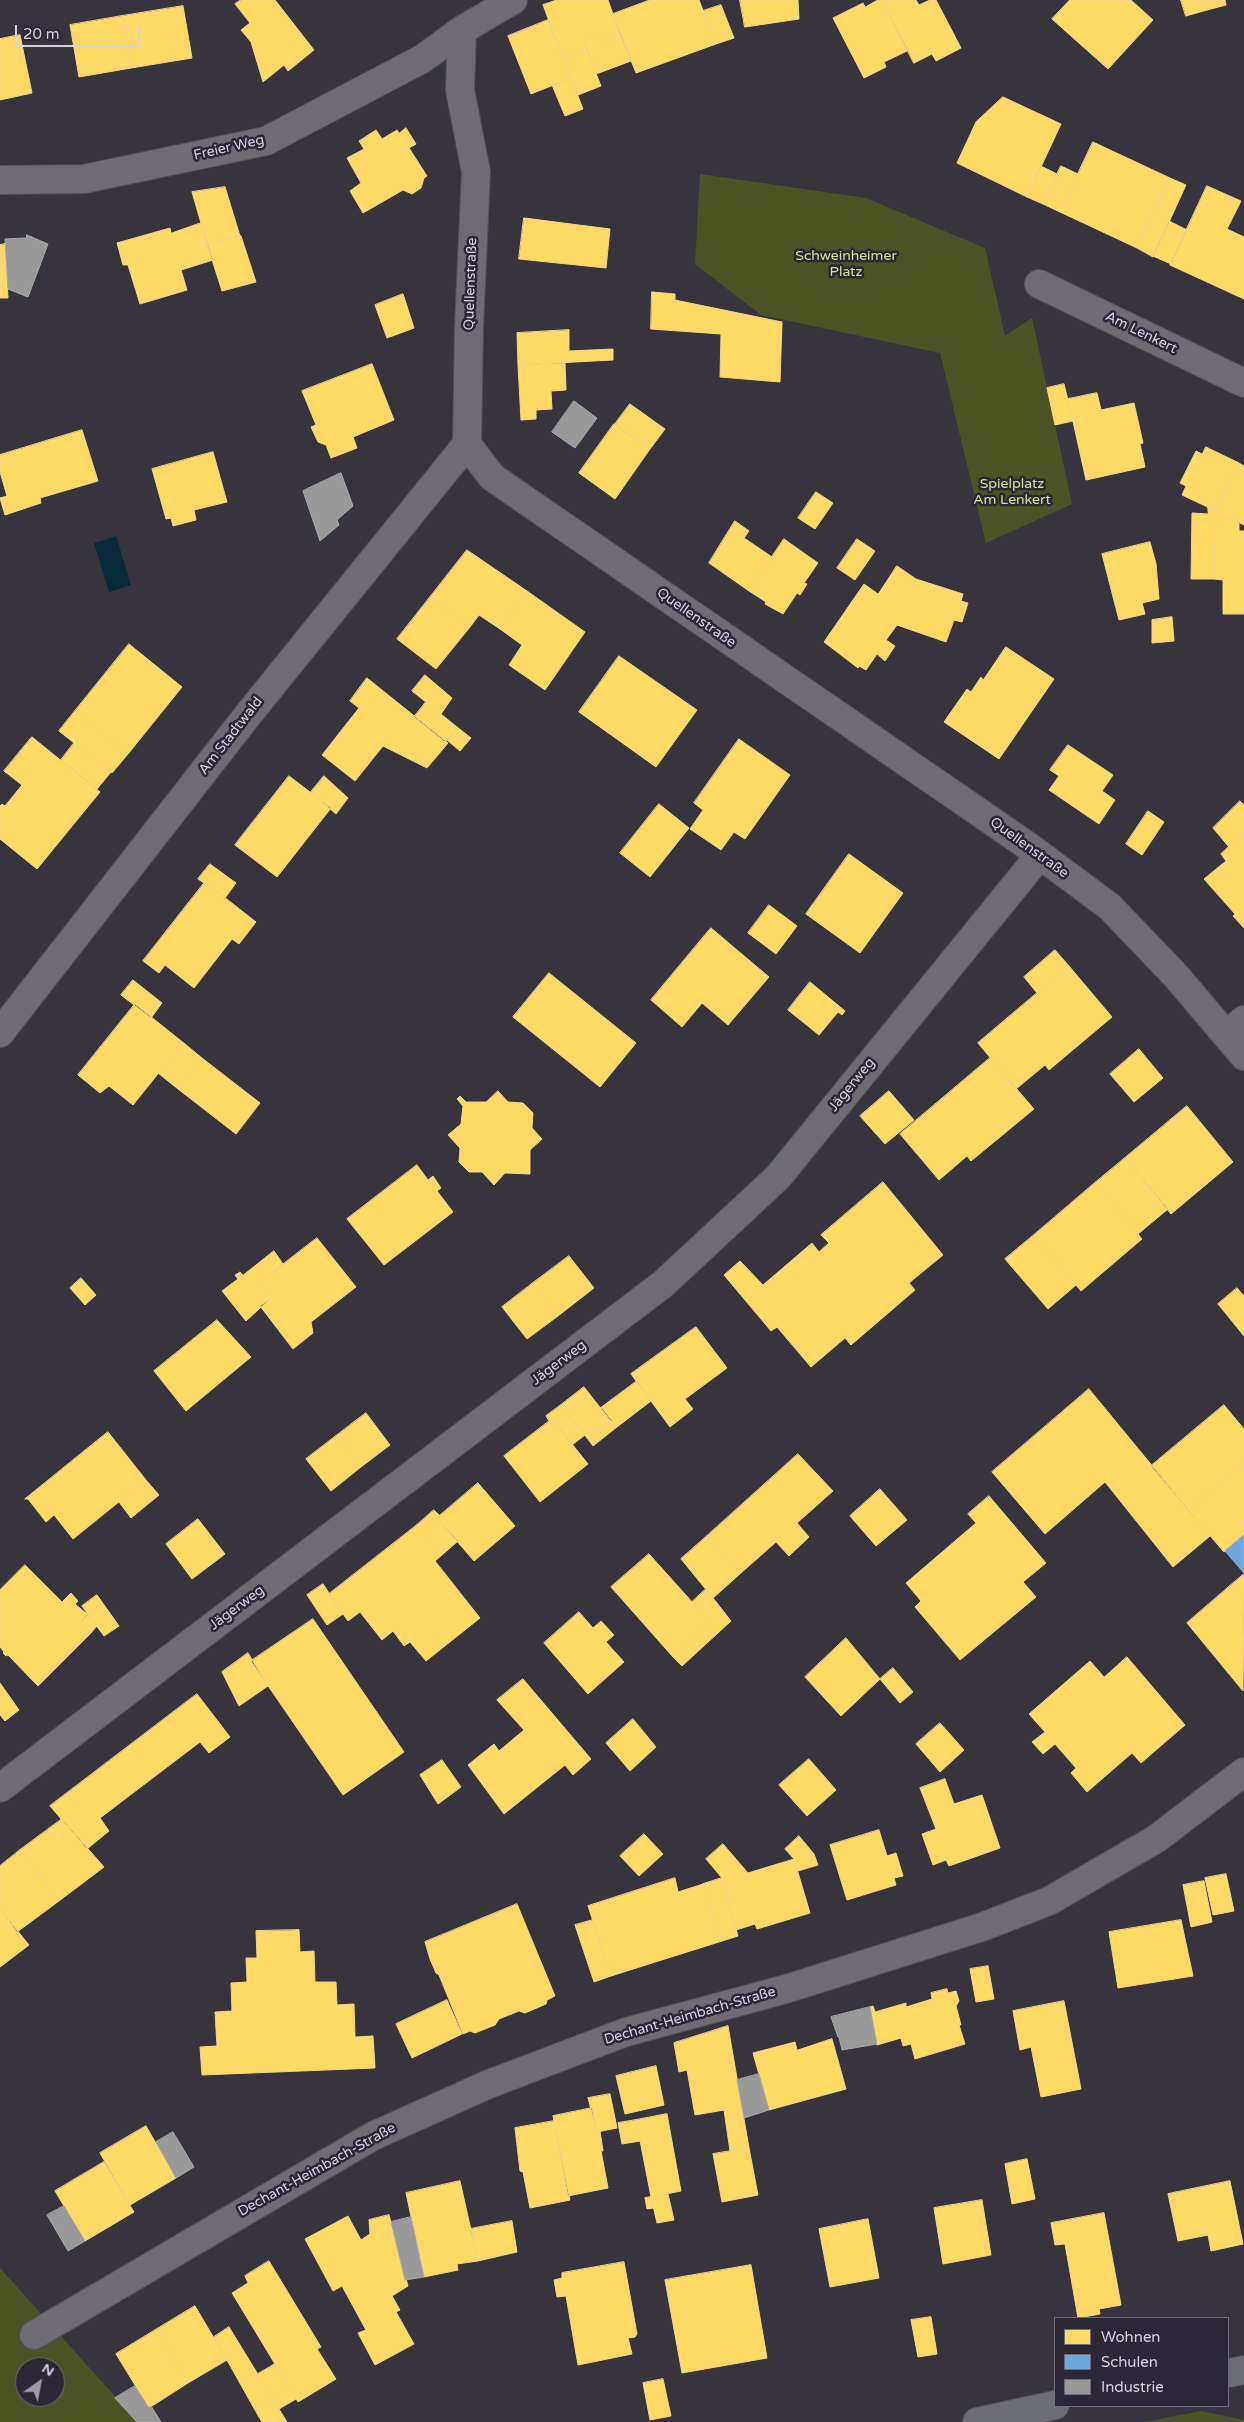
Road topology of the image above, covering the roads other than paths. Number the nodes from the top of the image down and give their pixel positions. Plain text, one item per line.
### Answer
1 (513, 0) edge
2 (462, 30) junction
3 (0, 180) edge
4 (1038, 284) dead end
5 (1244, 383) edge
6 (467, 444) junction
7 (1040, 855) junction
8 (1235, 1027) edge
9 (0, 1033) edge
10 (1244, 1056) edge
11 (1244, 1772) edge
12 (0, 1788) edge
13 (34, 2335) dead end
14 (1244, 2370) edge
15 (1229, 2373) edge
16 (1054, 2405) edge
17 (977, 2422) edge

1 - 2 street, Freier Weg
2 - 3 street, Freier Weg
2 - 6 street, Quellenstraße
4 - 5 street, Am Lenkert
6 - 7 street, Quellenstraße
6 - 9 street, Am Stadtwald
7 - 8 street, Quellenstraße
7 - 12 street, Jägerweg
8 - 10 street, Quellenstraße
11 - 13 street, Dechant-Heimbach-Straße
14 - 15 main road
16 - 17 main road

